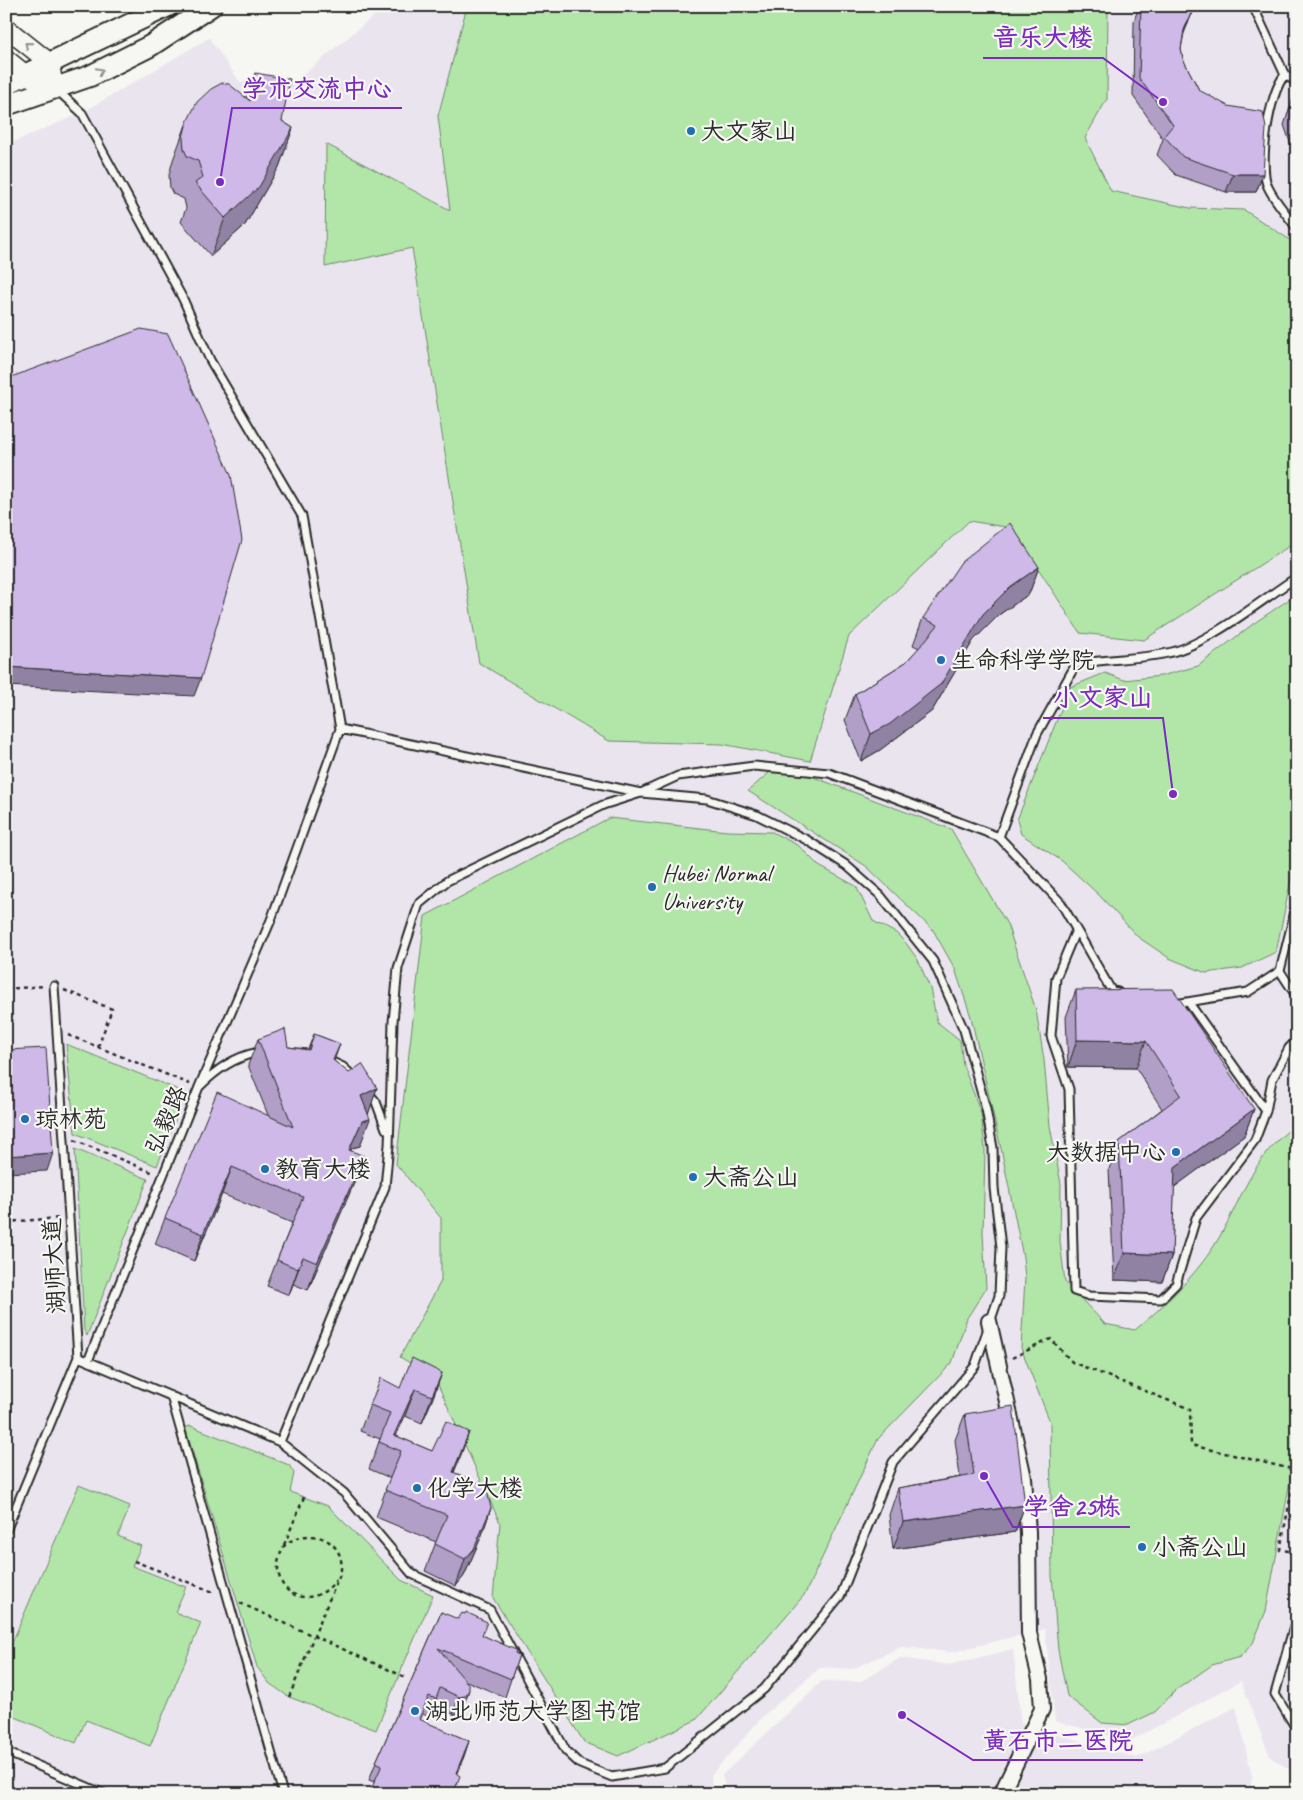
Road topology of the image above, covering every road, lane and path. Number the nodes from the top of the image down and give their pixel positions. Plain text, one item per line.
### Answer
1 (168, 6) edge
2 (211, 6) edge
3 (1253, 6) edge
4 (6, 28) edge
5 (6, 59) edge
6 (50, 63) junction
7 (26, 75) junction
8 (1285, 75) junction
9 (1297, 82) edge
10 (6, 84) edge
11 (54, 88) junction
12 (6, 105) edge
13 (1297, 229) edge
14 (1297, 577) edge
15 (340, 730) junction
16 (641, 793) junction
17 (999, 838) junction
18 (1297, 903) edge
19 (1076, 930) junction
20 (1280, 971) junction
21 (54, 986) junction
22 (6, 989) edge
23 (1130, 995) edge
24 (1297, 997) edge
25 (1170, 1003) edge
26 (1190, 1003) junction
27 (59, 1031) junction
28 (1297, 1040) edge
29 (98, 1047) junction
30 (269, 1050) edge
31 (320, 1056) edge
32 (198, 1087) junction
33 (1266, 1111) junction
34 (65, 1137) junction
35 (389, 1147) junction
36 (162, 1176) junction
37 (70, 1217) junction
38 (6, 1222) edge
39 (989, 1321) junction
40 (78, 1357) junction
41 (88, 1361) junction
42 (998, 1365) junction
43 (171, 1396) junction
44 (280, 1442) junction
45 (304, 1497) dead end
46 (6, 1531) edge
47 (284, 1546) junction
48 (1297, 1552) edge
49 (134, 1561) dead end
50 (1297, 1578) edge
51 (336, 1580) junction
52 (1297, 1596) edge
53 (227, 1597) junction
54 (1297, 1615) edge
55 (314, 1636) junction
56 (405, 1677) dead end
57 (289, 1696) dead end
58 (1297, 1730) edge
59 (6, 1752) edge
60 (104, 1794) edge
61 (283, 1794) edge
62 (1002, 1794) edge

1 - 6 main road
11 -> 2 main road
3 - 8 lane
6 -> 4 street
5 - 7 street
6 - 7 main road
6 - 11 street
7 - 10 main road
7 - 11 street
8 - 9 lane
8 - 13 lane
11 - 12 main road
11 - 15 lane
14 - 17 lane
15 - 16 lane
15 - 32 lane
16 - 17 lane
16 - 35 lane
16 - 39 lane
17 - 19 lane
18 - 20 lane
19 - 23 lane
19 - 33 lane
20 - 24 lane
20 - 26 lane
21 - 22 path
21 - 27 lane, 湖师大道
21 - 29 path
25 - 26 lane
26 - 33 lane
27 - 29 path
27 - 34 lane, 湖师大道
28 - 33 lane
29 - 32 path
30 - 32 lane, 弘毅路
31 - 35 lane
32 - 36 lane, 弘毅路
34 - 36 path
34 - 37 lane, 湖师大道
35 - 44 lane
36 - 41 lane, 弘毅路
37 - 38 path
37 - 40 lane, 湖师大道
39 - 42 street
39 - 44 lane
40 - 41 lane
40 - 46 lane, 湖师大道
41 - 43 lane
42 - 48 path
42 - 62 street
43 - 44 lane
43 - 53 lane
45 - 47 path
47 - 51 path
47 - 51 path
49 - 53 path
50 - 52 path
51 - 55 path
53 - 55 path
53 - 61 lane
54 - 58 lane
55 - 56 path
55 - 57 path
59 - 60 lane

